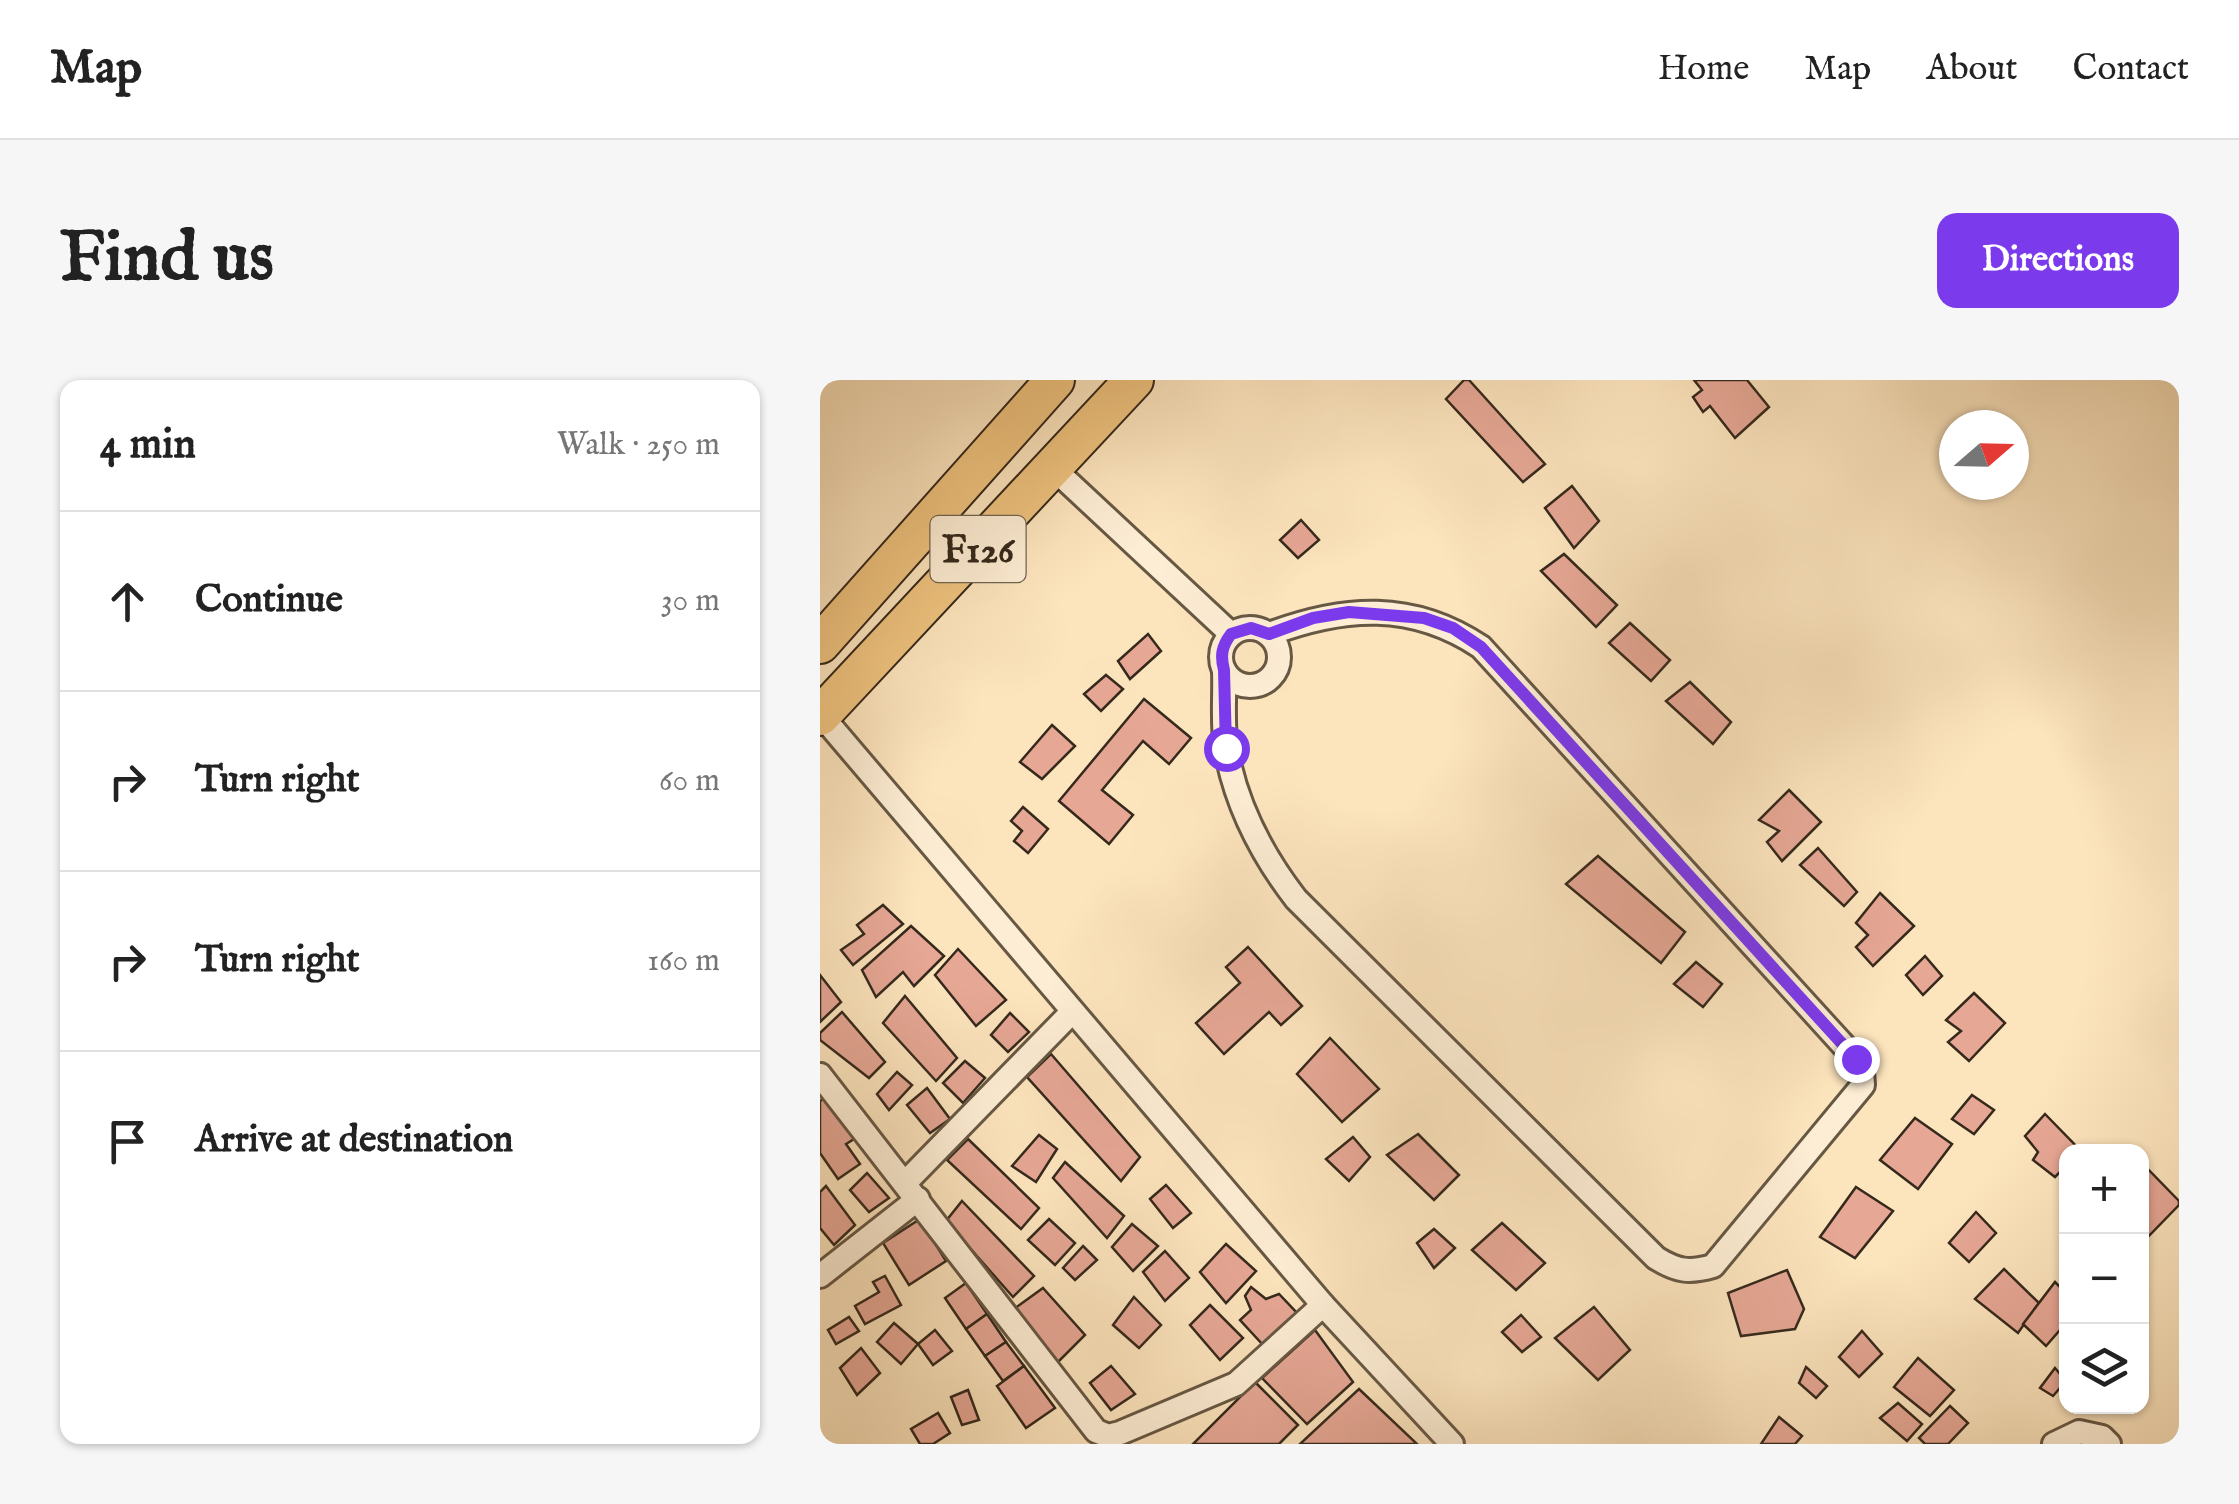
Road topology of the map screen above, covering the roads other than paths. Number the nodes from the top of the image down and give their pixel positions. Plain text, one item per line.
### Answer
1 (1056, 380) edge
2 (1134, 380) edge
3 (1053, 468) junction
4 (1231, 634) junction
5 (1269, 634) junction
6 (820, 644) edge
7 (1224, 670) junction
8 (821, 716) edge
9 (1072, 1012) junction
10 (820, 1075) edge
11 (911, 1191) junction
12 (820, 1276) edge
13 (1323, 1304) junction
14 (1452, 1444) edge
15 (2054, 1444) edge
16 (2109, 1444) edge

1 - 6 main road, F126
2 - 3 main road, F126
3 - 4 street
3 - 8 main road, F126
4 - 5 street
4 - 7 street
5 - 7 street
5 - 7 street
8 - 9 street
9 - 11 street
9 - 13 street
10 - 11 street
11 - 12 street
11 - 13 street
13 - 14 street
15 - 16 street

